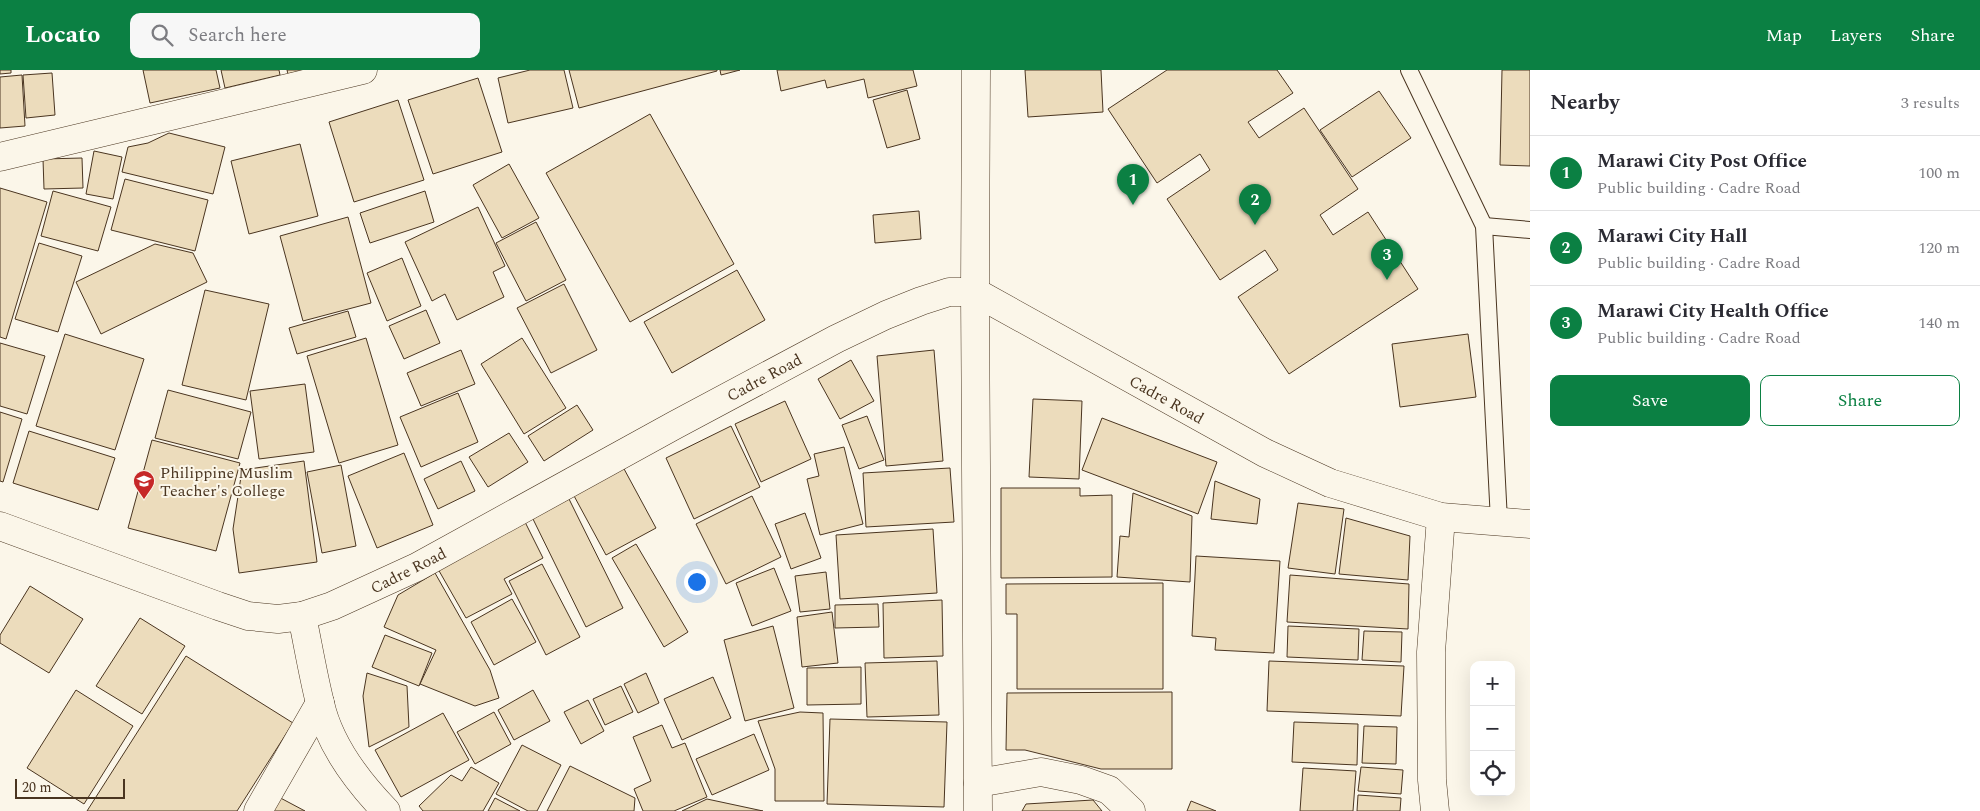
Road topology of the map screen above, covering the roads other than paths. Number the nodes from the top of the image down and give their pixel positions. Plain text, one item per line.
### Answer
1 (363, 70) edge
2 (976, 70) edge
3 (1409, 70) edge
4 (0, 157) edge
5 (1484, 226) junction
6 (1530, 230) edge
7 (975, 292) junction
8 (1441, 517) junction
9 (1499, 521) junction
10 (1530, 524) edge
11 (0, 526) edge
12 (302, 616) junction
13 (320, 703) junction
14 (978, 783) junction
15 (258, 811) edge
16 (386, 811) edge
17 (978, 811) edge
18 (1131, 811) edge
19 (1435, 811) edge

1 - 4 main road
2 - 7 main road
3 - 5 lane
5 - 6 lane
5 - 9 lane
7 - 8 main road, Cadre Road
7 - 12 main road, Cadre Road
7 - 14 main road
8 - 9 main road, Cadre Road
8 - 19 main road
9 - 10 main road, Cadre Road
11 - 12 main road, Cadre Road
12 - 13 main road
13 - 15 main road
13 - 16 main road
14 - 17 main road
14 - 18 main road

